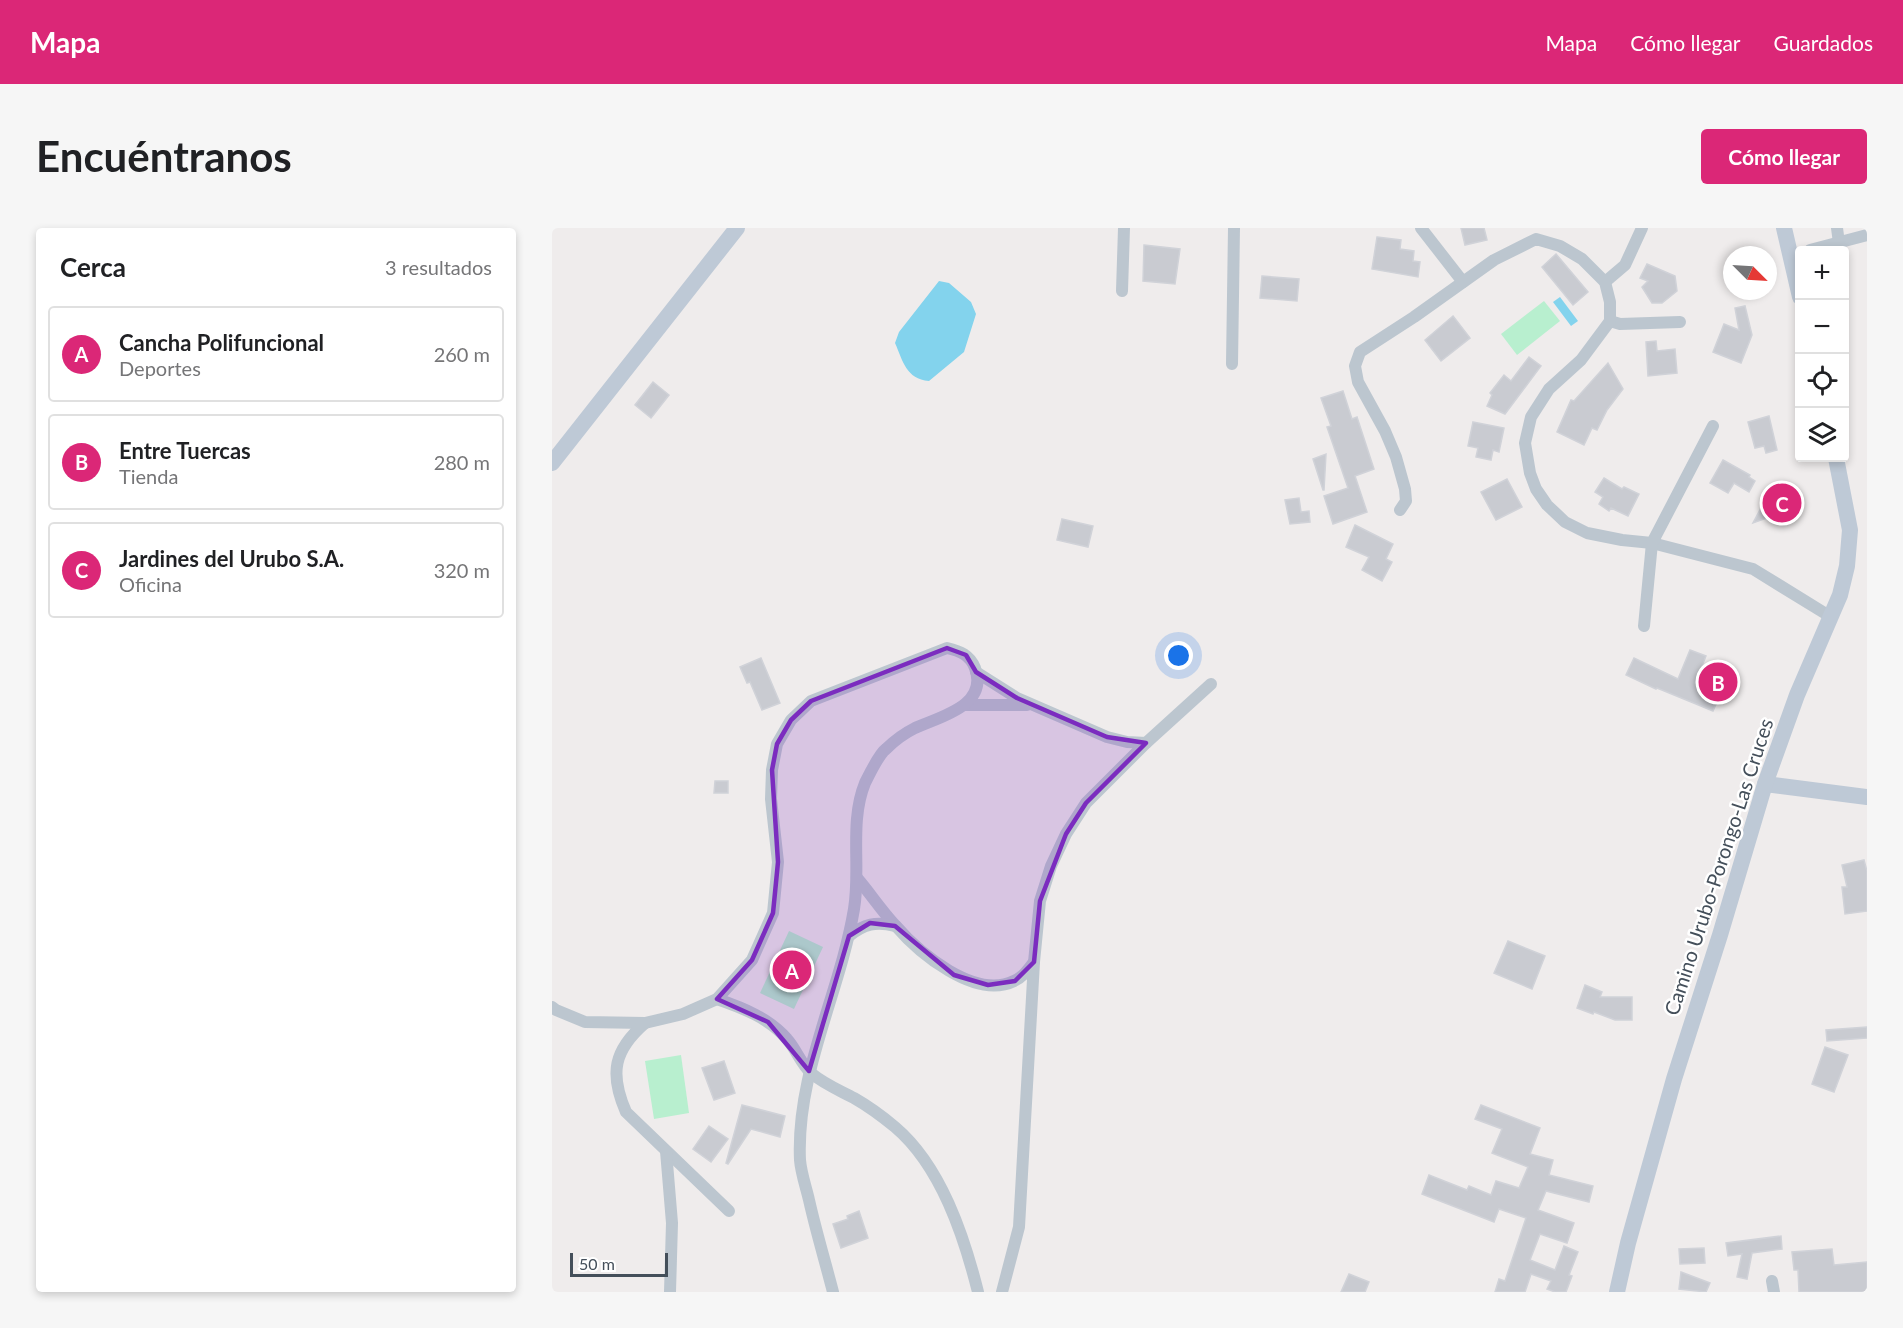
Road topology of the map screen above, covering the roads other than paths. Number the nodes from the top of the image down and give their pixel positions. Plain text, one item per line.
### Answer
1 (737, 228) edge
2 (1124, 228) edge
3 (1234, 228) edge
4 (1421, 228) edge
5 (1642, 228) edge
6 (1784, 228) edge
7 (1836, 228) edge
8 (1538, 233) edge
9 (1867, 235) edge
10 (1839, 243) junction
11 (1827, 246) edge
12 (1795, 255) edge
13 (1463, 282) junction
14 (1605, 282) junction
15 (1122, 291) dead end
16 (1610, 321) junction
17 (1680, 322) dead end
18 (1232, 364) dead end
19 (1713, 426) dead end
20 (1837, 462) edge
21 (552, 463) edge
22 (1400, 510) dead end
23 (1652, 543) junction
24 (1831, 617) junction
25 (1644, 626) dead end
26 (976, 672) junction
27 (1211, 684) dead end
28 (965, 705) junction
29 (1031, 705) junction
30 (1146, 743) junction
31 (1765, 784) junction
32 (1867, 796) edge
33 (857, 878) junction
34 (895, 926) junction
35 (849, 936) junction
36 (1034, 962) junction
37 (717, 999) junction
38 (552, 1007) edge
39 (645, 1023) junction
40 (809, 1071) junction
41 (666, 1151) junction
42 (729, 1211) dead end
43 (670, 1292) edge
44 (833, 1292) edge
45 (978, 1292) edge
46 (1002, 1292) edge
47 (1617, 1292) edge

1 - 21 main road
2 - 15 street
3 - 18 street
4 - 13 street
5 - 14 street
6 - 12 main road
7 - 10 street
8 - 13 street
8 - 14 street
9 - 10 street
10 - 11 street
13 - 22 street
14 - 16 street
16 - 17 street
16 - 23 street
19 - 23 street
20 - 24 main road, Camino Urubo-Porongo-Las Cruces
23 - 24 street
23 - 25 street
24 - 31 main road, Camino Urubo-Porongo-Las Cruces
26 - 28 street
26 - 29 street
26 - 37 street
27 - 30 street
28 - 29 street
28 - 33 street
29 - 30 street
30 - 36 street
31 - 32 main road
31 - 47 main road, Camino Urubo-Porongo-Las Cruces
33 - 34 street
33 - 35 street
34 - 35 street
34 - 36 street
35 - 40 street
36 - 46 street
37 - 39 street
37 - 40 street
38 - 39 street
39 - 41 street
40 - 44 street
40 - 45 street
41 - 42 street
41 - 43 street

